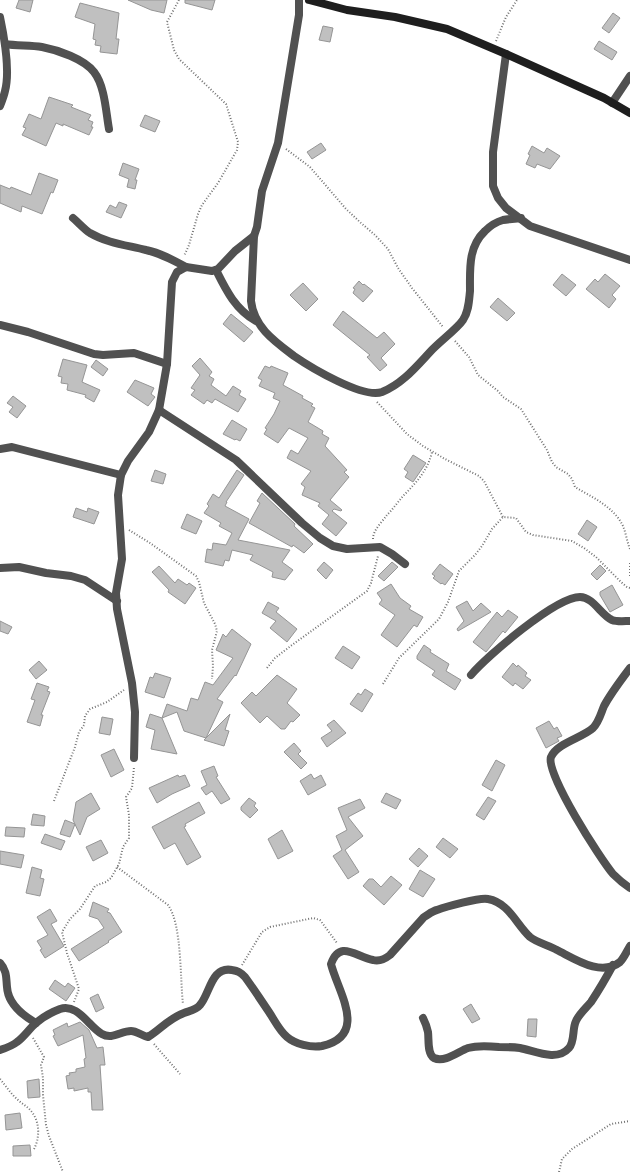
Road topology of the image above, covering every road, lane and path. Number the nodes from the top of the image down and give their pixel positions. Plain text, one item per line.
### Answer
1 (179, 0) edge
2 (299, 0) edge
3 (309, 0) edge
4 (518, 0) edge
5 (1, 22) edge
6 (5, 44) junction
7 (493, 48) junction
8 (506, 54) junction
9 (630, 76) edge
10 (612, 103) junction
11 (0, 106) edge
12 (630, 113) edge
13 (109, 129) dead end
14 (278, 143) junction
15 (73, 218) dead end
16 (521, 218) junction
17 (254, 236) junction
18 (630, 260) edge
19 (183, 265) junction
20 (216, 270) junction
21 (256, 321) junction
22 (0, 325) edge
23 (449, 333) junction
24 (167, 364) junction
25 (367, 393) junction
26 (159, 410) junction
27 (0, 449) edge
28 (432, 452) junction
29 (121, 475) junction
30 (503, 517) junction
31 (120, 524) junction
32 (376, 548) junction
33 (630, 549) edge
34 (630, 563) edge
35 (405, 564) dead end
36 (0, 568) edge
37 (630, 576) edge
38 (630, 588) edge
39 (116, 601) junction
40 (630, 621) edge
41 (267, 668) dead end
42 (630, 668) edge
43 (471, 675) dead end
44 (212, 679) dead end
45 (132, 683) junction
46 (383, 684) dead end
47 (134, 758) joint
48 (54, 801) dead end
49 (117, 867) junction
50 (630, 888) edge
51 (630, 946) edge
52 (342, 951) junction
53 (0, 963) edge
54 (613, 966) junction
55 (239, 971) junction
56 (72, 1009) junction
57 (184, 1013) junction
58 (423, 1018) dead end
59 (36, 1023) junction
60 (30, 1029) junction
61 (148, 1037) junction
62 (0, 1050) edge
63 (180, 1074) dead end
64 (0, 1079) edge
65 (630, 1121) edge
66 (34, 1149) dead end
67 (63, 1172) edge
68 (559, 1172) edge

1 - 19 path
2 - 14 street
3 - 7 street
4 - 7 path
5 - 6 street
6 - 11 street
6 - 13 street
7 - 8 street
8 - 10 street
8 - 16 street
9 - 10 street
10 - 12 street
14 - 17 street
14 - 23 path
15 - 19 street
16 - 18 street
16 - 23 street
17 - 20 street
17 - 21 street
19 - 20 street
19 - 24 street
20 - 21 street
21 - 25 street
22 - 24 street
23 - 25 street
23 - 33 path
24 - 26 street
25 - 28 path
26 - 29 street
26 - 32 street
27 - 29 street
28 - 30 path
28 - 32 path
29 - 31 street
30 - 38 path
30 - 46 path
31 - 39 street
31 - 44 path
32 - 35 street
32 - 41 path
34 - 37 path
36 - 39 street
39 - 45 street
40 - 43 street
42 - 50 street
45 - 47 street
45 - 48 path
47 - 49 path
49 - 56 path
49 - 57 path
51 - 54 street
52 - 54 street
52 - 55 path
52 - 55 street
53 - 59 street
54 - 58 street
55 - 57 street
56 - 59 street
56 - 61 street
57 - 61 street
59 - 60 street
60 - 62 street
60 - 67 path
61 - 63 path
64 - 66 path
65 - 68 path

